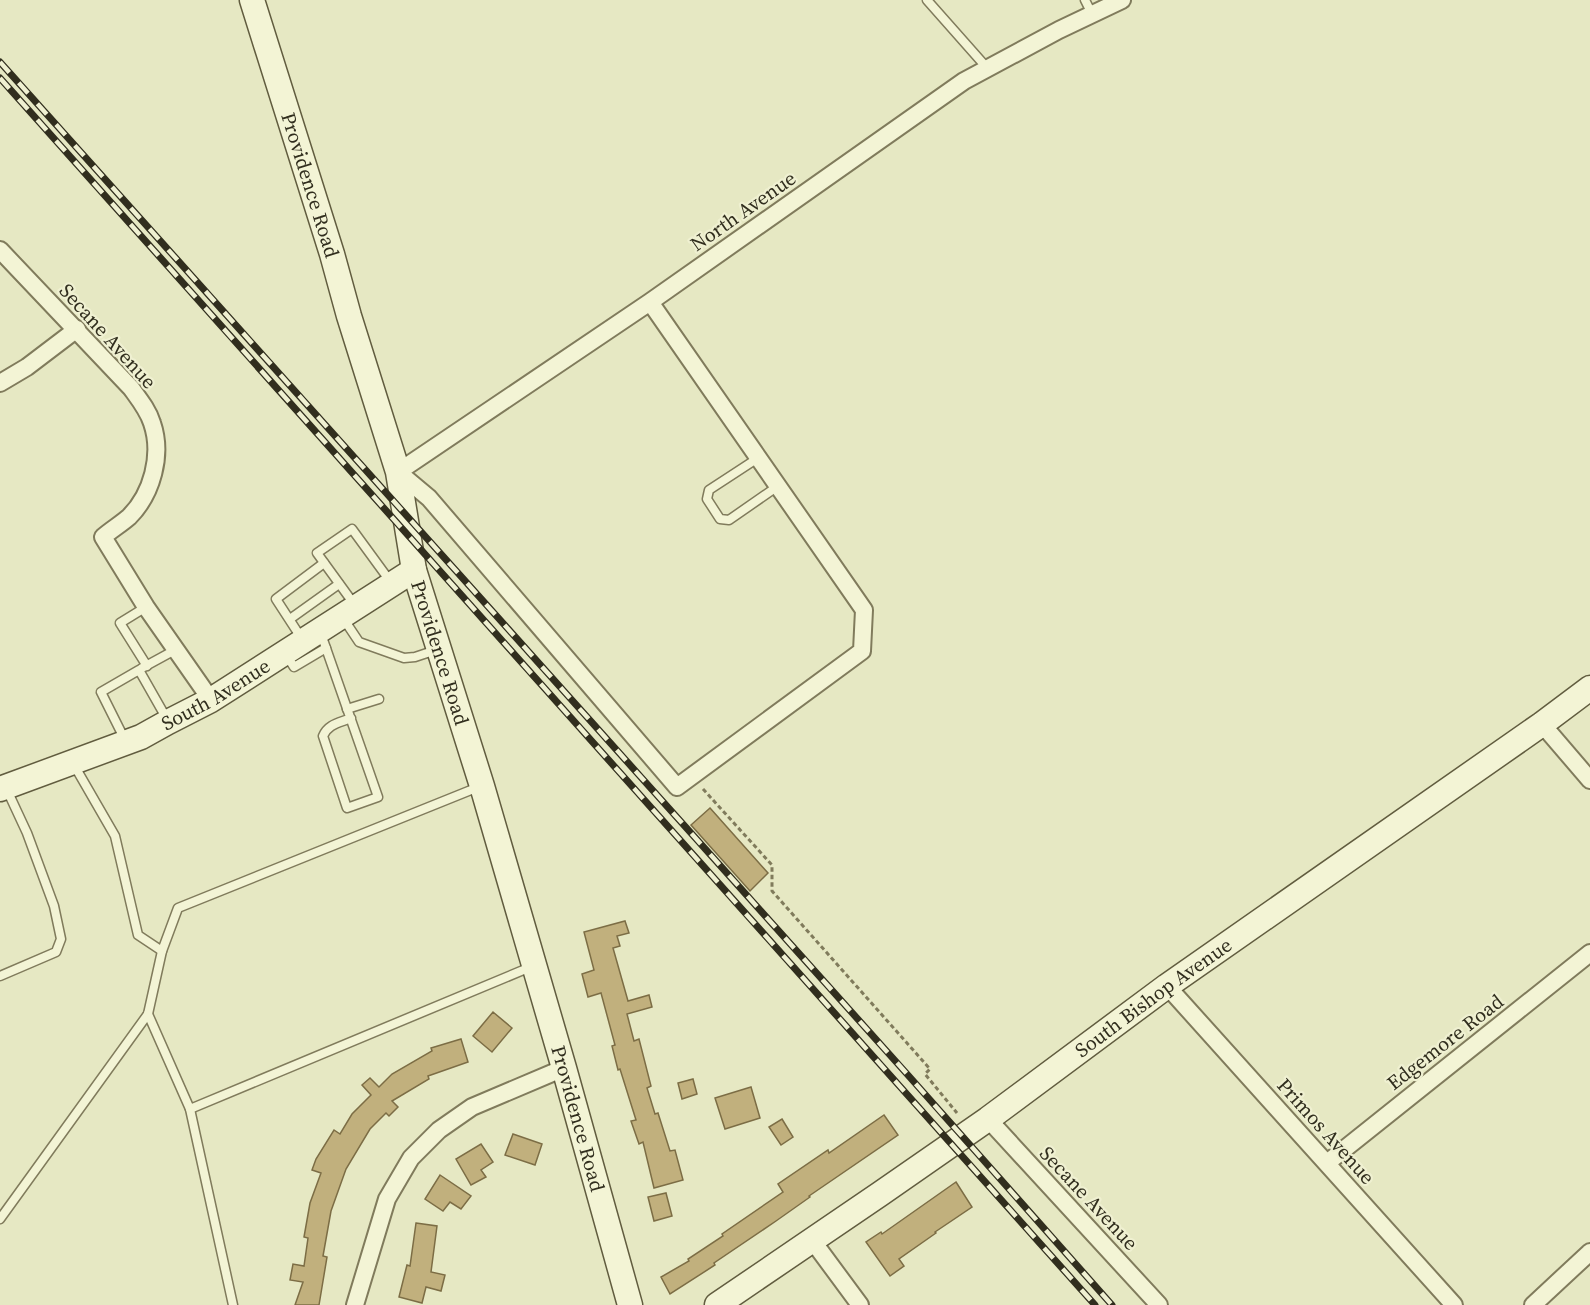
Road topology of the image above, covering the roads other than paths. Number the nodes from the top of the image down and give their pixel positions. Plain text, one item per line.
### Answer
1 (252, 0) edge
2 (927, 0) edge
3 (1122, 0) edge
4 (1088, 7) edge
5 (988, 69) junction
6 (0, 250) edge
7 (650, 302) junction
8 (77, 329) junction
9 (0, 383) edge
10 (758, 458) junction
11 (398, 472) junction
12 (778, 486) junction
13 (324, 563) junction
14 (414, 570) junction
15 (339, 584) junction
16 (392, 584) junction
17 (146, 607) junction
18 (349, 612) junction
19 (290, 619) junction
20 (309, 644) junction
21 (439, 649) junction
22 (175, 650) junction
23 (143, 668) junction
24 (1590, 688) edge
25 (379, 699) dead end
26 (211, 700) junction
27 (347, 709) junction
28 (351, 718) junction
29 (168, 722) junction
30 (1542, 724) junction
31 (126, 742) junction
32 (72, 762) junction
33 (1590, 780) edge
34 (482, 786) junction
35 (3, 788) edge
36 (162, 951) junction
37 (1590, 953) edge
38 (535, 965) junction
39 (0, 976) edge
40 (1167, 986) junction
41 (148, 1014) junction
42 (564, 1068) junction
43 (190, 1109) junction
44 (988, 1119) junction
45 (1327, 1163) junction
46 (0, 1219) edge
47 (812, 1240) junction
48 (1590, 1252) edge
49 (233, 1305) edge
50 (356, 1305) edge
51 (630, 1305) edge
52 (717, 1305) edge
53 (860, 1305) edge
54 (1159, 1305) edge
55 (1454, 1305) edge
56 (1533, 1305) edge

1 - 11 street, Providence Road
2 - 5 lane
3 - 4 street, North Avenue
4 - 5 street, North Avenue
5 - 7 street, North Avenue
6 - 8 street, Secane Avenue
7 - 10 street
7 - 11 street, North Avenue
8 - 9 street
8 - 17 street, Secane Avenue
10 - 12 street
10 - 12 lane
11 - 12 street
11 - 14 street, Providence Road
13 - 15 lane
13 - 16 lane
13 - 19 lane
14 - 16 street, South Avenue
14 - 21 street, Providence Road
15 - 18 lane
15 - 19 lane
16 - 18 street, South Avenue
17 - 22 street, Secane Avenue
17 - 23 lane
18 - 20 street, South Avenue
18 - 21 lane
19 - 20 lane
20 - 26 street, South Avenue
20 - 27 lane
21 - 34 street, Providence Road
22 - 23 lane
22 - 26 street, Secane Avenue
23 - 29 lane
23 - 31 lane
24 - 30 street, South Bishop Avenue
25 - 27 lane
26 - 29 street, South Avenue
27 - 28 lane
28 - 28 lane
29 - 31 street, South Avenue
30 - 33 street
30 - 40 street, South Bishop Avenue
31 - 32 street, South Avenue
32 - 35 street, South Avenue
32 - 36 lane
34 - 36 lane
34 - 38 street, Providence Road
35 - 39 lane
36 - 41 lane
37 - 45 street, Edgemore Road
38 - 42 street, Providence Road
38 - 43 lane
40 - 44 street, South Bishop Avenue
40 - 45 street, Primos Avenue
41 - 43 lane
41 - 46 lane
42 - 50 street
42 - 51 street, Providence Road
43 - 49 lane
44 - 47 street, South Bishop Avenue
44 - 54 street, Secane Avenue
45 - 55 street, Primos Avenue
47 - 52 street, South Bishop Avenue
47 - 53 street
48 - 56 street

